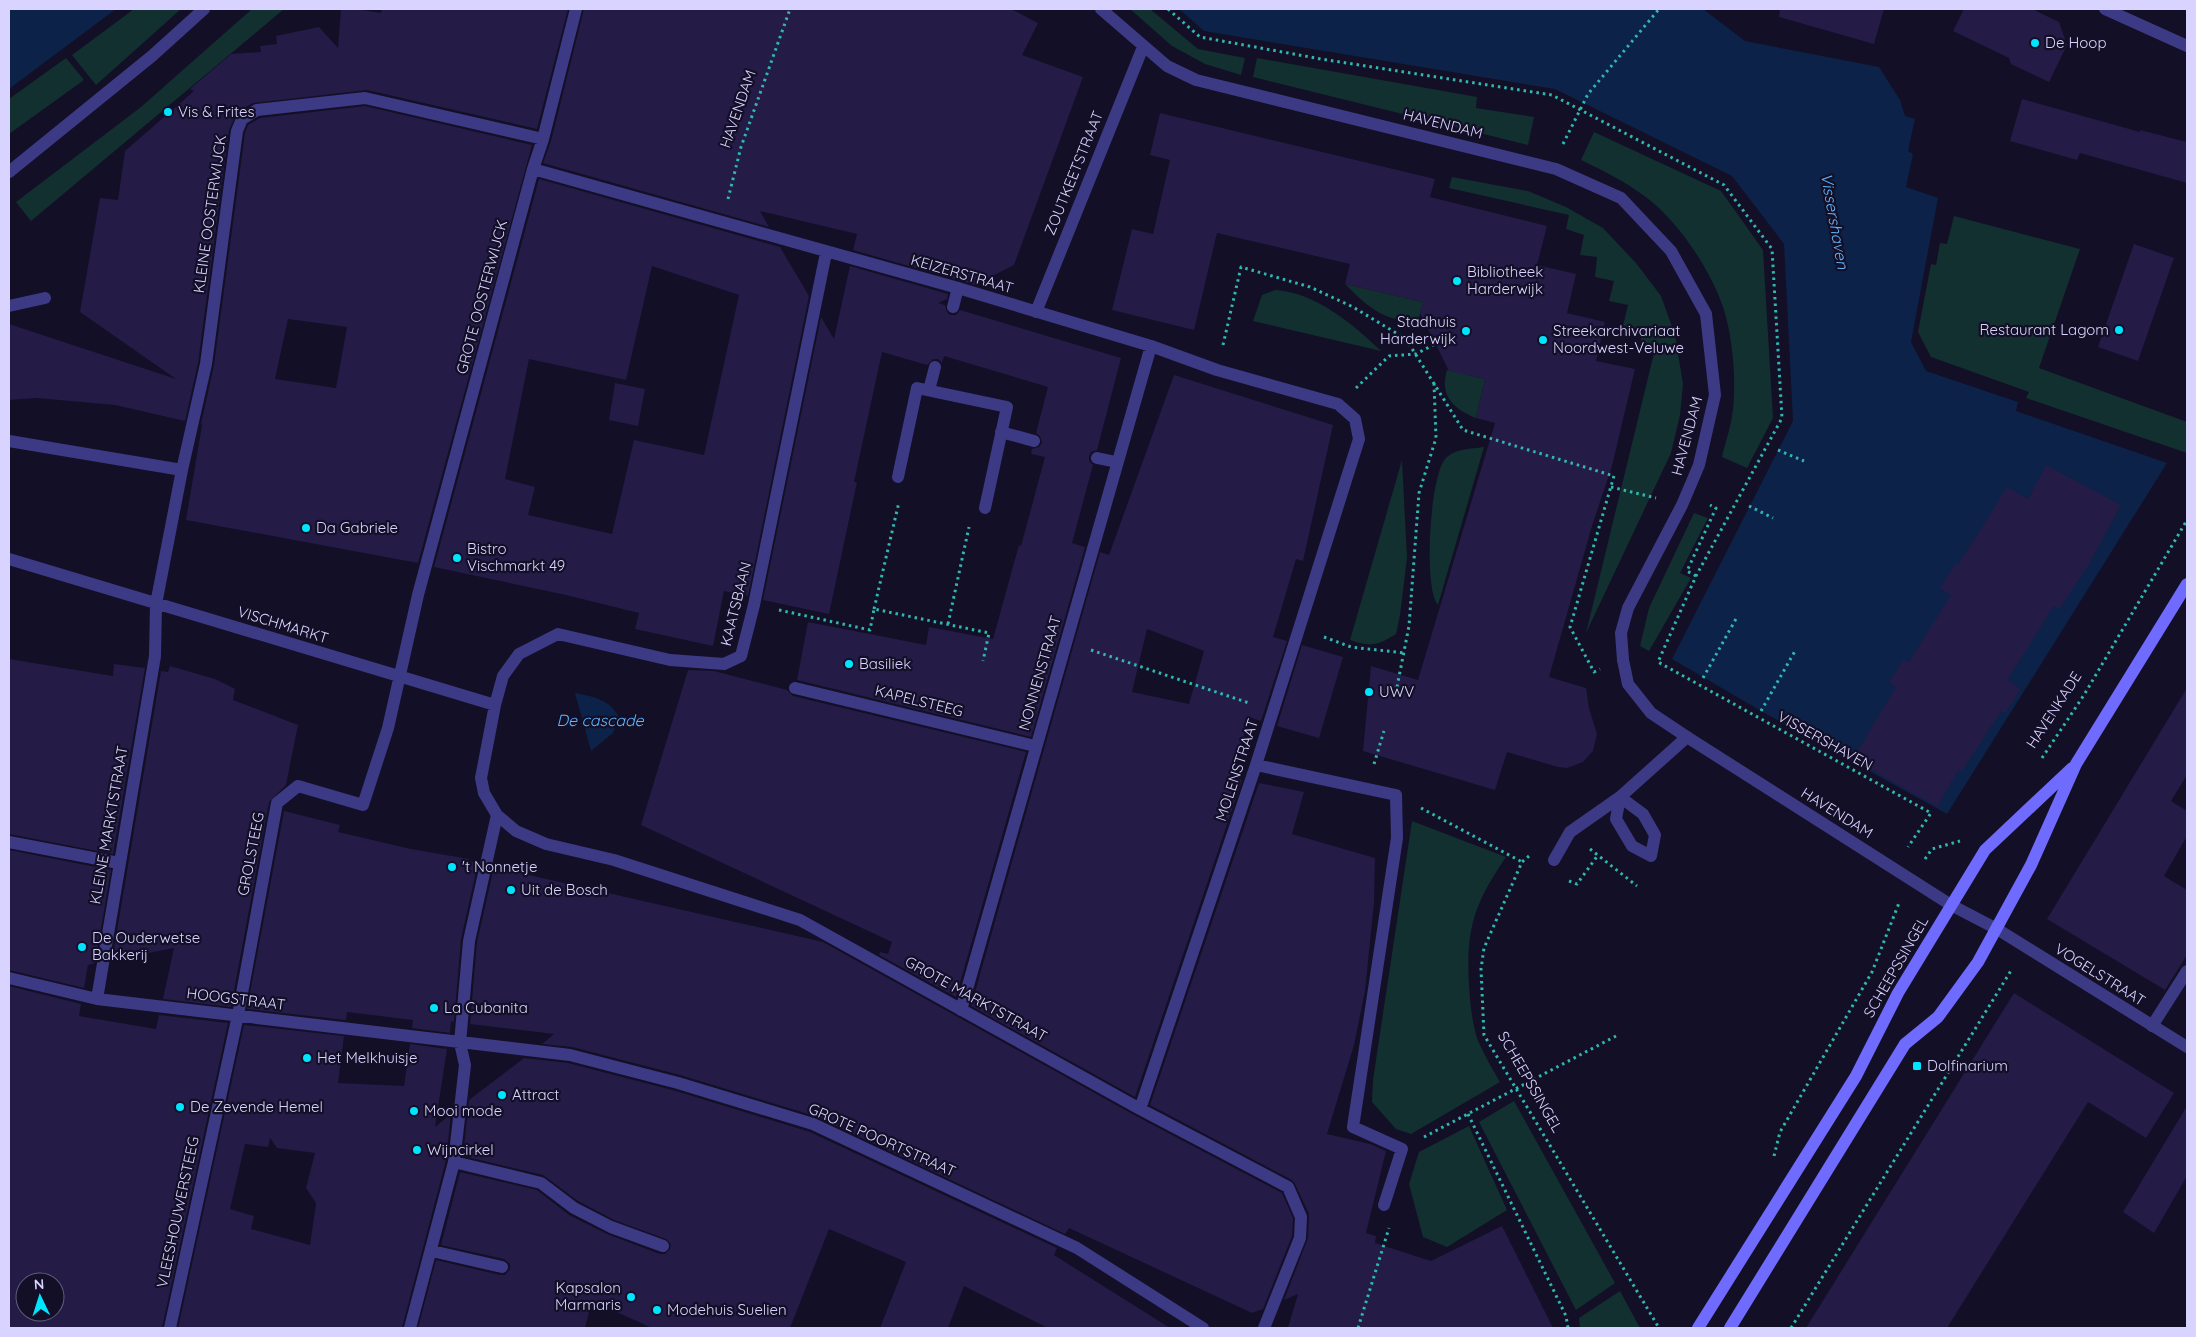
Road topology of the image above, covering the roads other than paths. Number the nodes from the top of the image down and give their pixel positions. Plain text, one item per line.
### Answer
1 (204, 9) edge
2 (576, 9) edge
3 (1101, 9) edge
4 (2105, 9) edge
5 (1143, 46) junction
6 (2187, 46) edge
7 (543, 139) junction
8 (533, 169) junction
9 (9, 172) edge
10 (826, 253) junction
11 (958, 288) junction
12 (45, 298) dead end
13 (9, 306) edge
14 (952, 307) dead end
15 (1036, 312) junction
16 (1151, 346) junction
17 (935, 367) dead end
18 (929, 390) junction
19 (1001, 432) junction
20 (1359, 439) joint
21 (9, 440) edge
22 (1034, 441) dead end
23 (1097, 458) dead end
24 (1116, 462) junction
25 (182, 470) junction
26 (898, 477) dead end
27 (985, 508) dead end
28 (9, 559) edge
29 (2187, 584) edge
30 (156, 604) junction
31 (401, 678) junction
32 (795, 688) dead end
33 (495, 705) junction
34 (1687, 737) junction
35 (1035, 746) junction
36 (2076, 764) junction
37 (1256, 765) junction
38 (497, 815) junction
39 (9, 842) edge
40 (1554, 860) dead end
41 (119, 863) junction
42 (1951, 905) junction
43 (1997, 928) junction
44 (2187, 971) edge
45 (9, 978) edge
46 (97, 999) junction
47 (961, 1010) junction
48 (238, 1015) junction
49 (2152, 1026) junction
50 (460, 1043) junction
51 (2187, 1047) edge
52 (1140, 1109) junction
53 (454, 1162) junction
54 (1384, 1205) road end
55 (663, 1246) dead end
56 (432, 1251) junction
57 (502, 1267) dead end
58 (170, 1328) edge
59 (410, 1328) edge
60 (1202, 1328) edge
61 (1264, 1328) edge
62 (1698, 1328) edge
63 (1730, 1328) edge

1 - 9 street
2 - 7 street, GROTE OOSTERWIJCK
3 - 5 street, HAVENDAM
4 - 6 street
5 - 15 street, ZOUTKEETSTRAAT
5 - 34 street, HAVENDAM
7 - 8 street, GROTE OOSTERWIJCK
7 - 25 street, KLEINE OOSTERWIJCK
8 - 10 street, KEIZERSTRAAT
8 - 31 street, GROTE OOSTERWIJCK
10 - 11 street, KEIZERSTRAAT
10 - 33 street, KAATSBAAN
11 - 14 street
11 - 15 street, KEIZERSTRAAT
12 - 13 street
15 - 16 street, KEIZERSTRAAT
16 - 20 street, KEIZERSTRAAT
16 - 24 street, NONNENSTRAAT
17 - 18 street
18 - 19 street
18 - 26 street
19 - 22 street
19 - 27 street
20 - 37 street, MOLENSTRAAT
21 - 25 street
23 - 24 street
24 - 35 street, NONNENSTRAAT
25 - 30 street
28 - 30 street, VISCHMARKT
29 - 36 street
30 - 31 street, VISCHMARKT
30 - 41 street, KLEINE MARKTSTRAAT
31 - 33 street, VISCHMARKT
31 - 48 street, GROLSTEEG
32 - 35 street, KAPELSTEEG
33 - 38 street, KAATSBAAN
34 - 40 street
34 - 42 street, HAVENDAM
35 - 47 street, NONNENSTRAAT
36 - 42 street
36 - 43 street
37 - 52 street, MOLENSTRAAT
37 - 54 street
38 - 47 street, GROTE MARKTSTRAAT
38 - 50 street
39 - 41 street
41 - 46 street, KLEINE MARKTSTRAAT
42 - 43 street, HAVENDAM
42 - 62 street, SCHEEPSSINGEL
43 - 49 street, VOGELSTRAAT
43 - 63 street
44 - 49 street
45 - 46 street, HOOGSTRAAT
46 - 48 street, HOOGSTRAAT
47 - 52 street, GROTE MARKTSTRAAT
48 - 50 street, HOOGSTRAAT
48 - 58 street, VLEESHOUWERSTEEG
49 - 51 street, VOGELSTRAAT
50 - 53 street
50 - 60 street, GROTE POORTSTRAAT
52 - 61 street, GROTE MARKTSTRAAT
53 - 55 street
53 - 56 street
56 - 57 street
56 - 59 street

